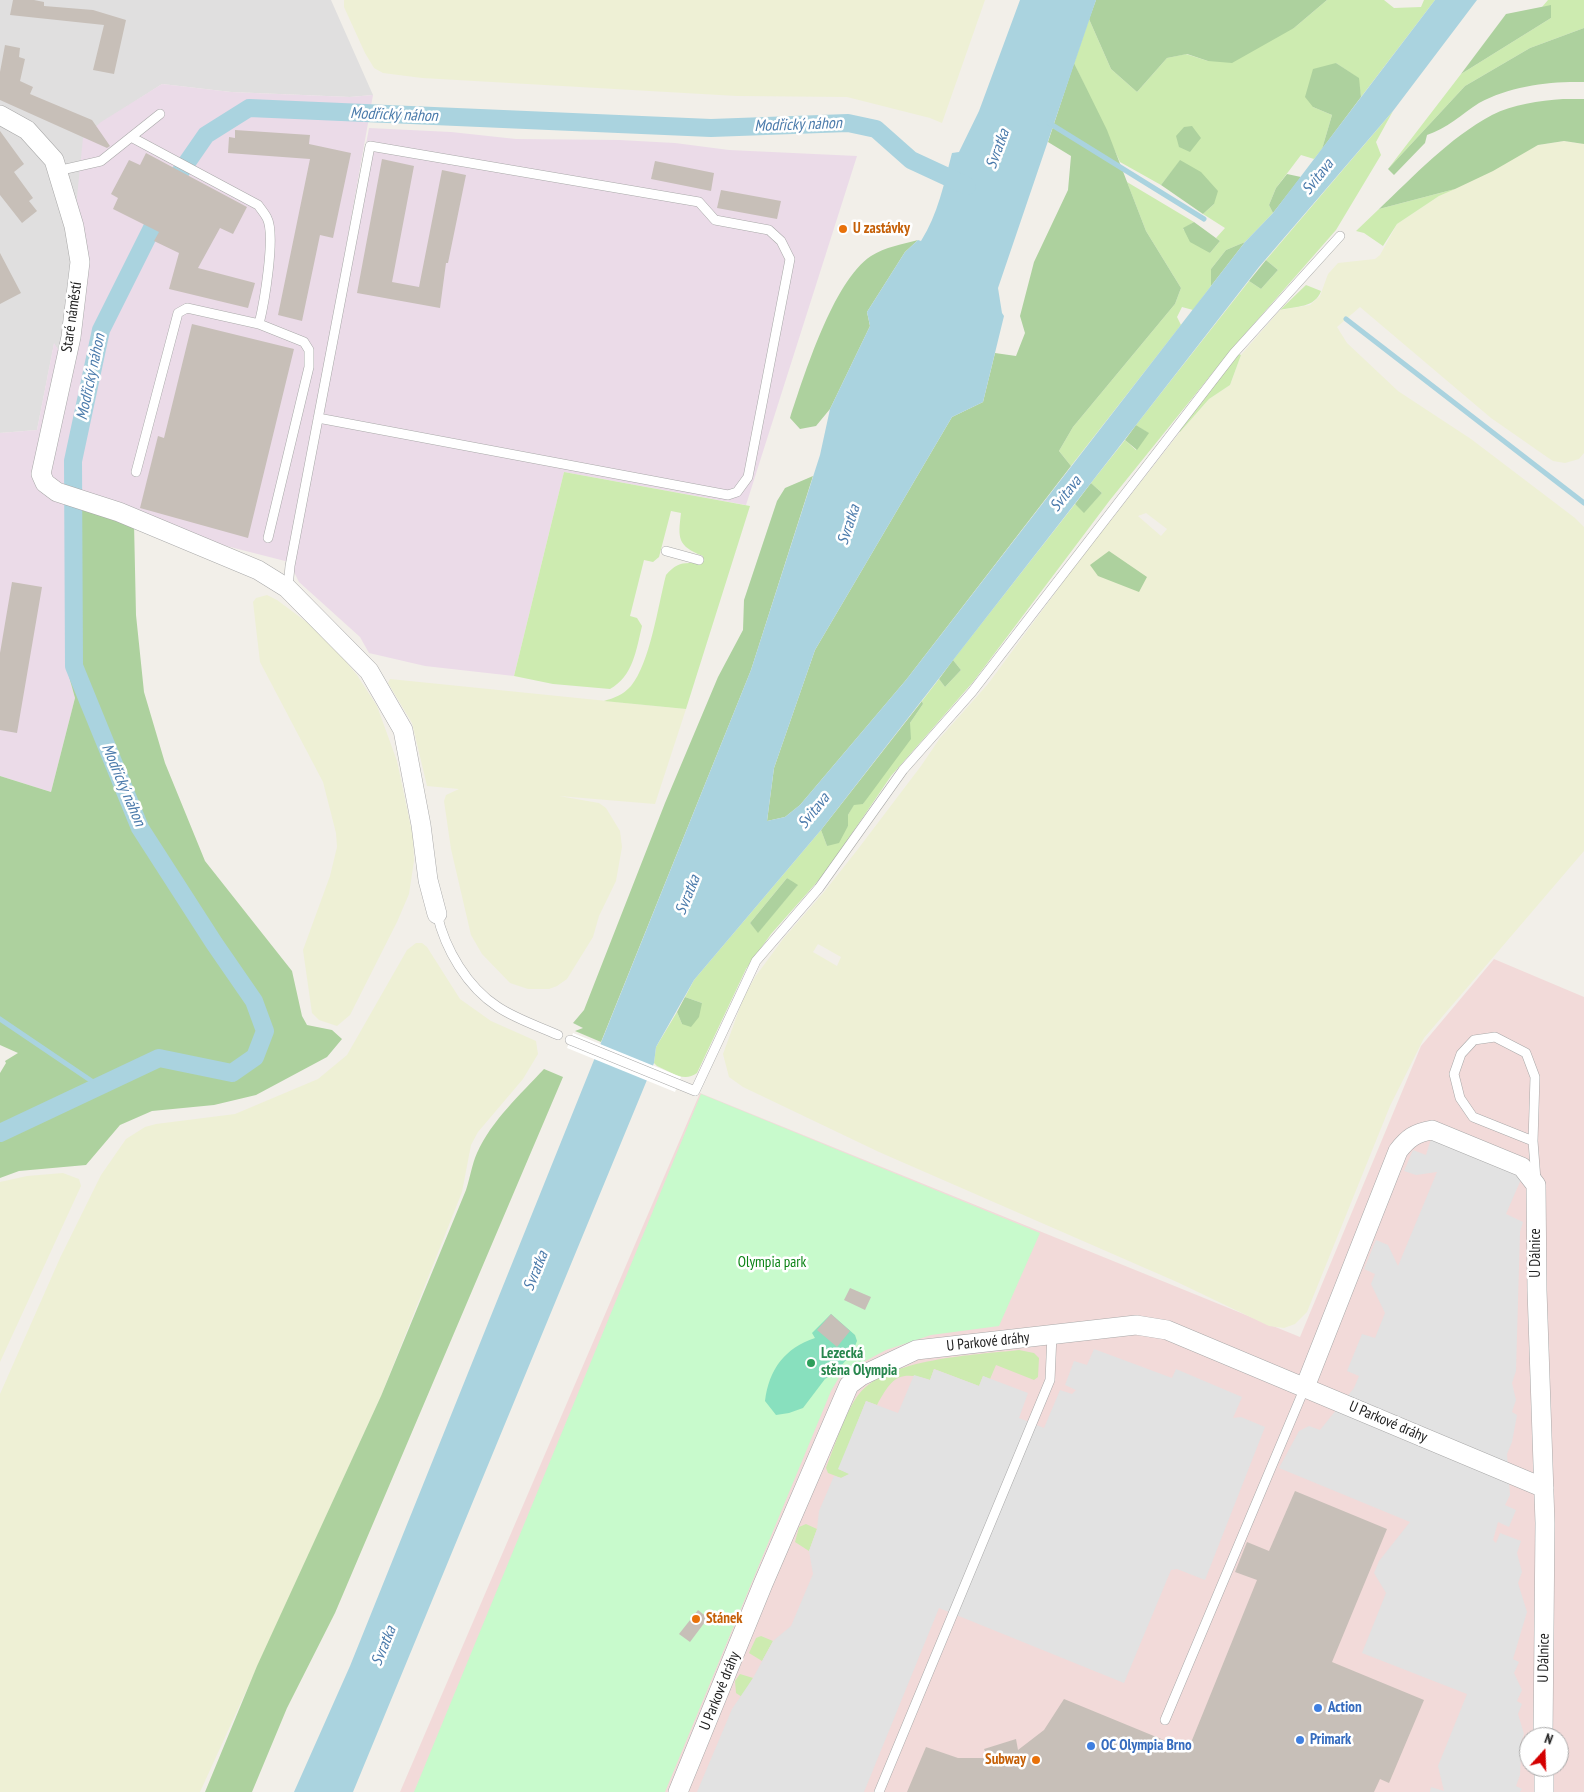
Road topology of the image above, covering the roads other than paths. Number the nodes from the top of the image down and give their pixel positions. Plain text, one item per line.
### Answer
1 (160, 114) dead end
2 (0, 115) edge
3 (131, 137) junction
4 (57, 172) junction
5 (1340, 236) dead end
6 (259, 324) junction
7 (318, 418) junction
8 (136, 472) dead end
9 (268, 538) dead end
10 (666, 551) dead end
11 (699, 560) dead end
12 (288, 588) junction
13 (437, 914) joint
14 (558, 1035) dead end
15 (570, 1040) dead end
16 (1533, 1140) junction
17 (1536, 1185) junction
18 (1052, 1335) junction
19 (1305, 1387) junction
20 (1544, 1488) junction
21 (1165, 1720) dead end
22 (1544, 1727) edge
23 (1544, 1777) edge
24 (678, 1792) edge
25 (879, 1792) edge
26 (1544, 1792) edge

1 - 3 lane
2 - 4 street, Staré náměstí
3 - 4 lane
3 - 6 lane
4 - 12 street, Staré náměstí
5 - 15 lane
6 - 8 lane
6 - 9 lane
7 - 7 lane
7 - 12 lane
10 - 11 lane
12 - 13 street, Staré náměstí
13 - 14 lane
16 - 16 lane
16 - 17 lane
17 - 19 street
17 - 20 street, U Dálnice
18 - 19 street, U Parkové dráhy
18 - 24 street, U Parkové dráhy
18 - 25 lane
19 - 20 street, U Parkové dráhy
19 - 21 lane
20 - 22 street, U Dálnice
23 - 26 street

